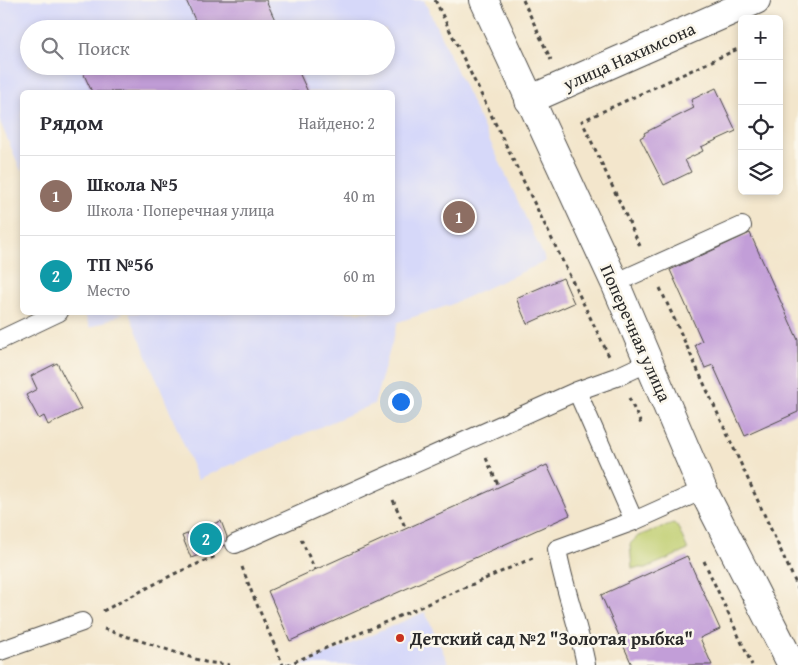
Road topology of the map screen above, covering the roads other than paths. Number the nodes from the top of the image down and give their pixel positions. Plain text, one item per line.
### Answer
1 (484, 0) edge
2 (756, 0) edge
3 (529, 100) junction
4 (742, 226) dead end
5 (615, 283) junction
6 (53, 315) edge
7 (0, 340) edge
8 (649, 362) junction
9 (577, 391) junction
10 (703, 490) junction
11 (634, 521) junction
12 (235, 544) road end
13 (82, 622) road end
14 (0, 650) edge
15 (586, 665) edge
16 (792, 665) edge

1 - 3 main road, Поперечная улица
2 - 3 main road, улица Нахимсона
3 - 5 main road, Поперечная улица
4 - 5 lane
5 - 8 main road, Поперечная улица
6 - 7 lane
8 - 9 lane
8 - 10 main road, Поперечная улица
9 - 11 lane
9 - 12 lane
10 - 11 lane
10 - 16 main road, Поперечная улица
11 - 15 lane
13 - 14 lane

